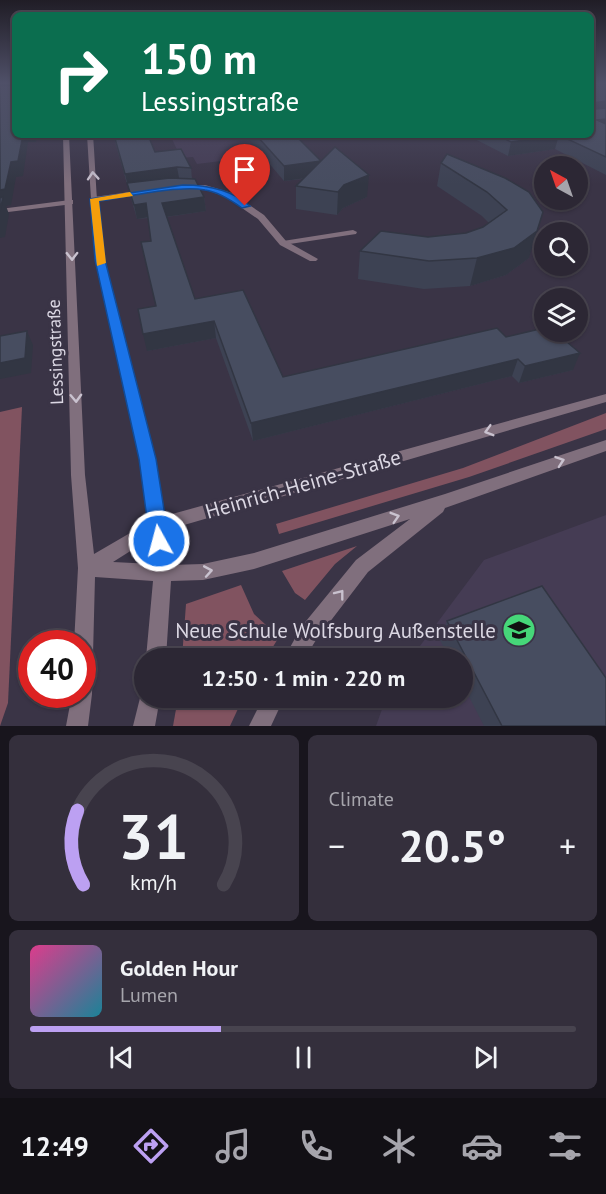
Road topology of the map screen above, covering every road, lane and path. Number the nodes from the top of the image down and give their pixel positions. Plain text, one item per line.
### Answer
1 (66, 138) edge
2 (90, 138) edge
3 (172, 189) edge
4 (150, 192) edge
5 (94, 199) junction
6 (70, 202) junction
7 (0, 211) edge
8 (353, 232) dead end
9 (283, 243) junction
10 (313, 259) dead end
11 (606, 398) edge
12 (606, 445) edge
13 (446, 501) junction
14 (158, 525) junction
15 (87, 568) junction
16 (162, 573) junction
17 (84, 630) edge
18 (157, 648) edge
19 (300, 648) edge
20 (80, 708) edge
21 (148, 708) edge
22 (269, 708) edge
23 (77, 726) edge
24 (144, 726) edge
25 (260, 726) edge

1 - 6 street, Lessingstraße
5 -> 2 street
3 - 9 street
4 - 5 street
5 - 14 street
6 - 7 street
6 -> 15 street, Lessingstraße
8 - 9 lane
9 - 10 street
11 -> 14 street, Heinrich-Heine-Straße
13 -> 12 street
16 -> 13 street
19 -> 13 street
14 - 15 street, Heinrich-Heine-Straße
14 - 16 street
15 - 16 street
15 - 17 street, Lessingstraße
16 - 18 street
20 - 23 street
21 - 24 street
22 - 25 street

